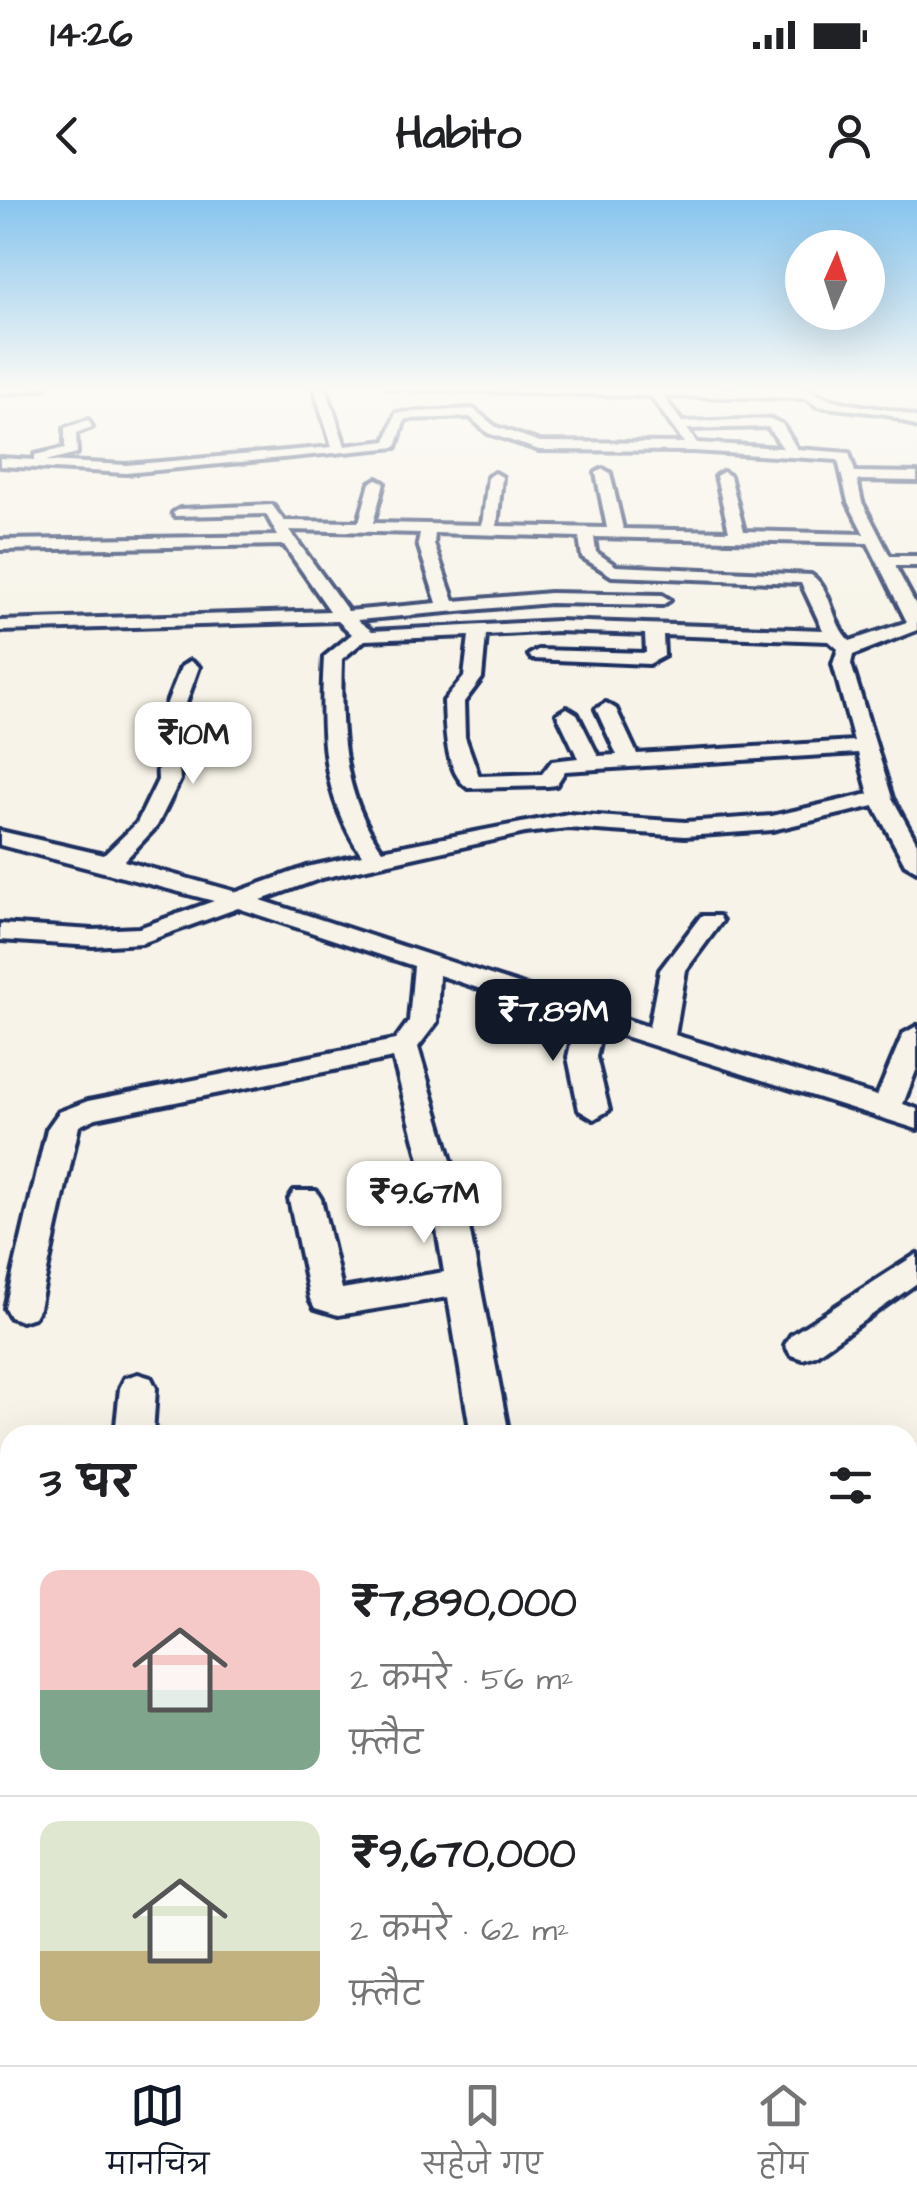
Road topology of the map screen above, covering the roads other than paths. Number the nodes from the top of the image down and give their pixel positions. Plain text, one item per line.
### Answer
1 (603, 475) edge
2 (723, 476) dead end
3 (848, 476) joint
4 (495, 477) dead end
5 (917, 477) edge
6 (376, 483) dead end
7 (180, 513) dead end
8 (365, 526) junction
9 (428, 528) junction
10 (489, 529) junction
11 (283, 532) junction
12 (586, 532) junction
13 (616, 532) junction
14 (738, 536) junction
15 (872, 540) junction
16 (0, 546) edge
17 (882, 560) junction
18 (917, 561) edge
19 (662, 600) dead end
20 (447, 607) junction
21 (344, 616) junction
22 (917, 625) edge
23 (0, 626) edge
24 (654, 629) junction
25 (478, 630) junction
26 (362, 634) junction
27 (842, 643) junction
28 (538, 655) dead end
29 (190, 667) dead end
30 (606, 709) dead end
31 (568, 714) dead end
32 (866, 746) junction
33 (630, 760) junction
34 (591, 763) junction
35 (881, 798) junction
36 (0, 838) edge
37 (374, 856) junction
38 (111, 860) junction
39 (917, 864) edge
40 (247, 900) junction
41 (710, 921) dead end
42 (0, 932) edge
43 (427, 961) junction
44 (592, 1016) junction
45 (917, 1034) edge
46 (661, 1038) junction
47 (404, 1047) junction
48 (886, 1109) junction
49 (594, 1110) dead end
50 (917, 1119) edge
51 (305, 1198) dead end
52 (917, 1266) edge
53 (462, 1282) junction
54 (22, 1308) dead end
55 (802, 1344) dead end
56 (138, 1388) dead end
57 (135, 1425) edge
58 (488, 1425) edge

1 - 13 street
2 - 14 street
3 - 5 street
3 - 15 street
4 - 10 street
6 - 8 street
7 - 11 street
8 - 9 street
8 - 11 street
9 - 10 street
9 - 20 street
10 - 12 street
11 - 16 street
11 - 21 street
12 - 13 street
12 - 27 street
13 - 14 street
14 - 15 street
15 - 17 street
17 - 18 street
17 - 22 street
19 - 20 street
20 - 21 street
21 - 23 street
21 - 26 street
22 - 27 street
24 - 25 street
24 - 27 street
24 - 28 street
25 - 26 street
25 - 34 street
26 - 37 street
27 - 32 street
29 - 38 street
30 - 33 street
31 - 34 street
32 - 33 street
32 - 35 street
33 - 34 street
35 - 37 street
35 - 39 street
36 - 38 street
37 - 40 street
38 - 40 street
40 - 42 street
40 - 43 street
41 - 46 street
43 - 44 street
43 - 47 street
44 - 46 street
44 - 49 street
45 - 48 street
46 - 48 street
47 - 53 street
47 - 54 street
48 - 50 street
51 - 53 street
52 - 55 street
53 - 58 street
56 - 57 street

